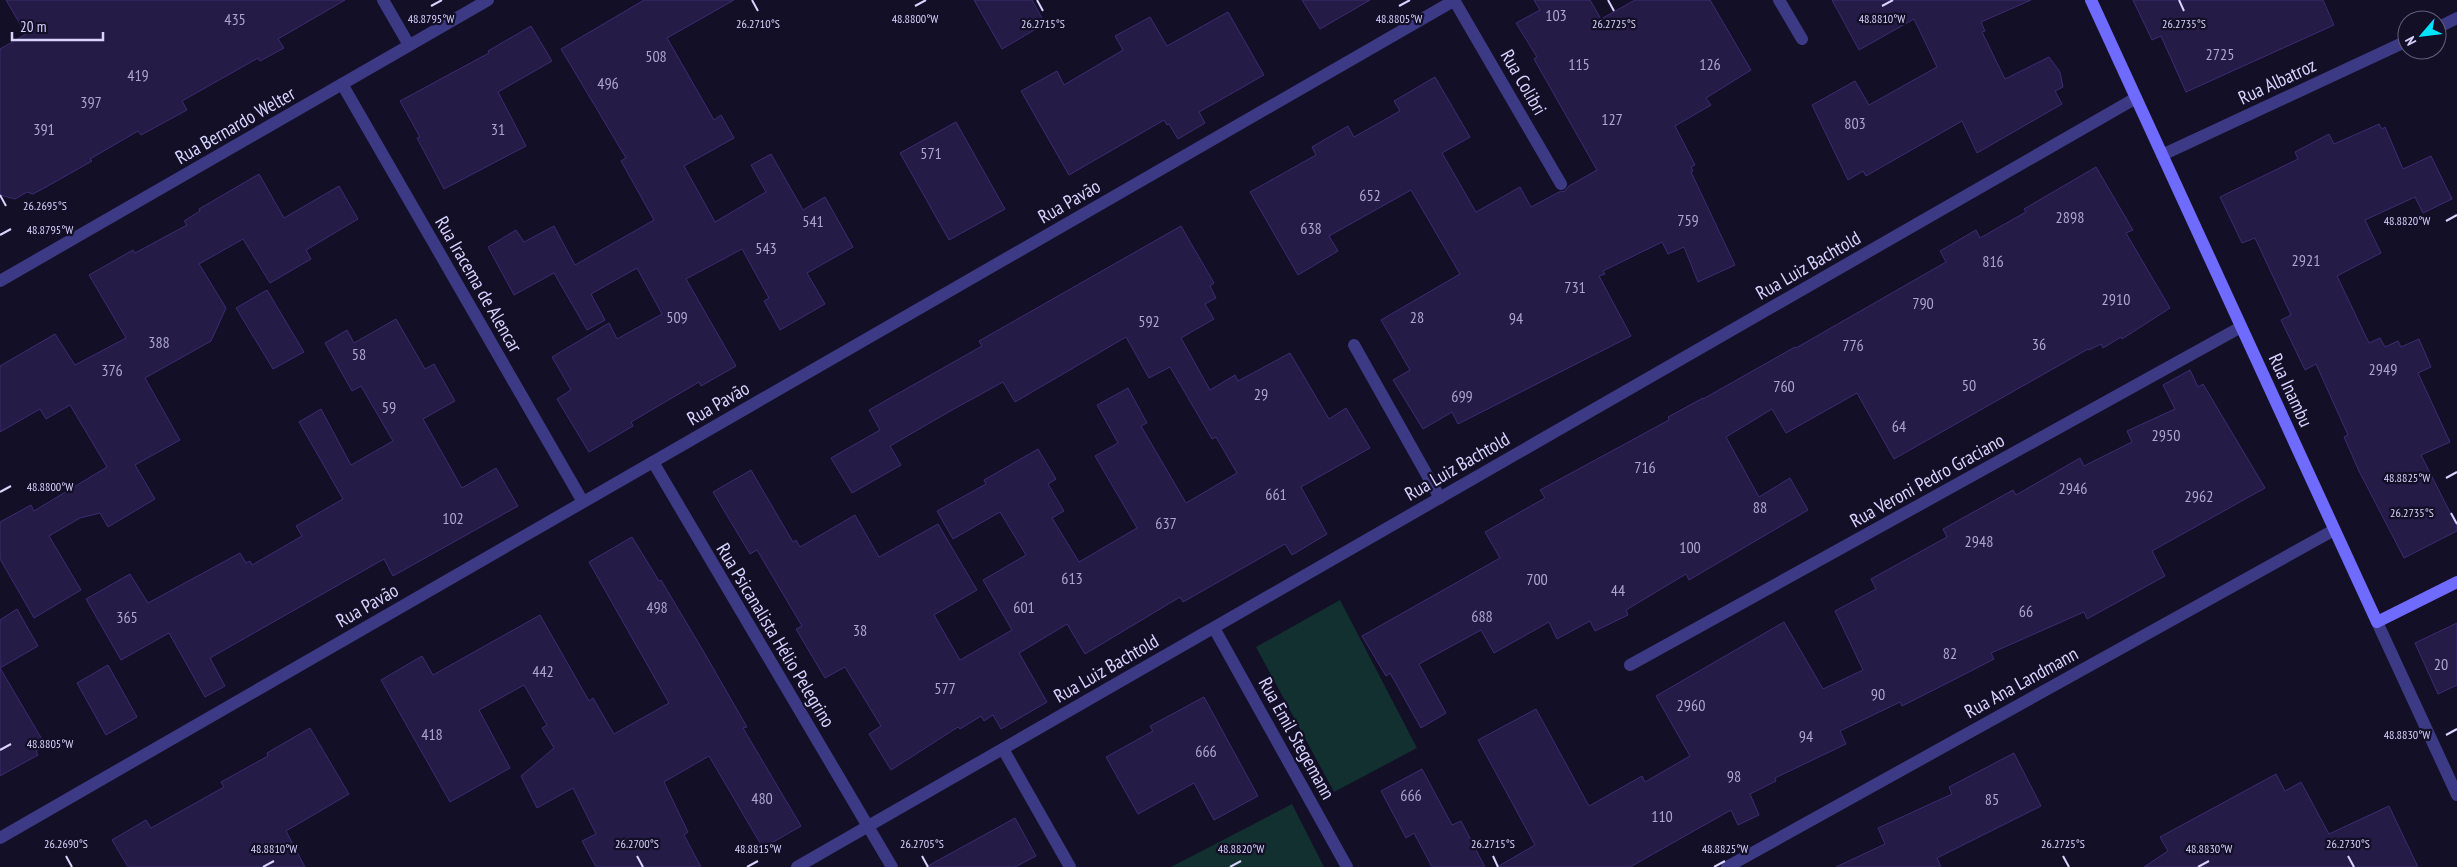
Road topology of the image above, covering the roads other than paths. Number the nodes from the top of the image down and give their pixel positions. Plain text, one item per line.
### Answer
1 (383, 0) edge
2 (488, 0) edge
3 (1454, 0) edge
4 (1779, 0) edge
5 (2091, 0) edge
6 (1802, 39) dead end
7 (409, 45) junction
8 (2397, 46) edge
9 (342, 84) junction
10 (2136, 98) junction
11 (2162, 155) junction
12 (1561, 184) dead end
13 (0, 282) edge
14 (2241, 327) junction
15 (1354, 345) dead end
16 (653, 462) junction
17 (1440, 498) junction
18 (583, 502) junction
19 (2334, 530) junction
20 (2457, 582) edge
21 (2376, 622) junction
22 (1214, 628) junction
23 (1630, 665) dead end
24 (1003, 749) junction
25 (2457, 795) edge
26 (868, 826) junction
27 (0, 838) edge
28 (797, 867) edge
29 (892, 867) edge
30 (1070, 867) edge
31 (1347, 867) edge
32 (1727, 867) edge

1 - 7 street
2 - 7 street, Rua Bernardo Welter
3 - 12 street, Rua Colibri
3 - 16 street, Rua Pavão
4 - 6 street
5 - 10 main road, Rua Inambu
7 - 9 street, Rua Bernardo Welter
8 - 11 street, Rua Albatroz
9 - 13 street, Rua Bernardo Welter
9 - 18 street, Rua Iracema de Alencar
10 - 11 main road, Rua Inambu
10 - 17 street, Rua Luiz Bachtold
11 - 14 main road, Rua Inambu
14 - 19 main road, Rua Inambu
14 - 23 street, Rua Veroni Pedro Graciano
15 - 17 street
16 - 18 street, Rua Pavão
16 - 26 street, Rua Psicanalista Hélio Pelegrino
17 - 22 street, Rua Luiz Bachtold
18 - 27 street, Rua Pavão
19 - 21 main road, Rua Inambu
19 - 32 street, Rua Ana Landmann
20 - 21 main road
21 - 25 street, Rua Inambu
22 - 24 street, Rua Luiz Bachtold
22 - 31 street, Rua Emil Stegemann
24 - 26 street, Rua Luiz Bachtold
24 - 30 street
26 - 28 street, Rua Luiz Bachtold
26 - 29 street, Rua Psicanalista Hélio Pelegrino

